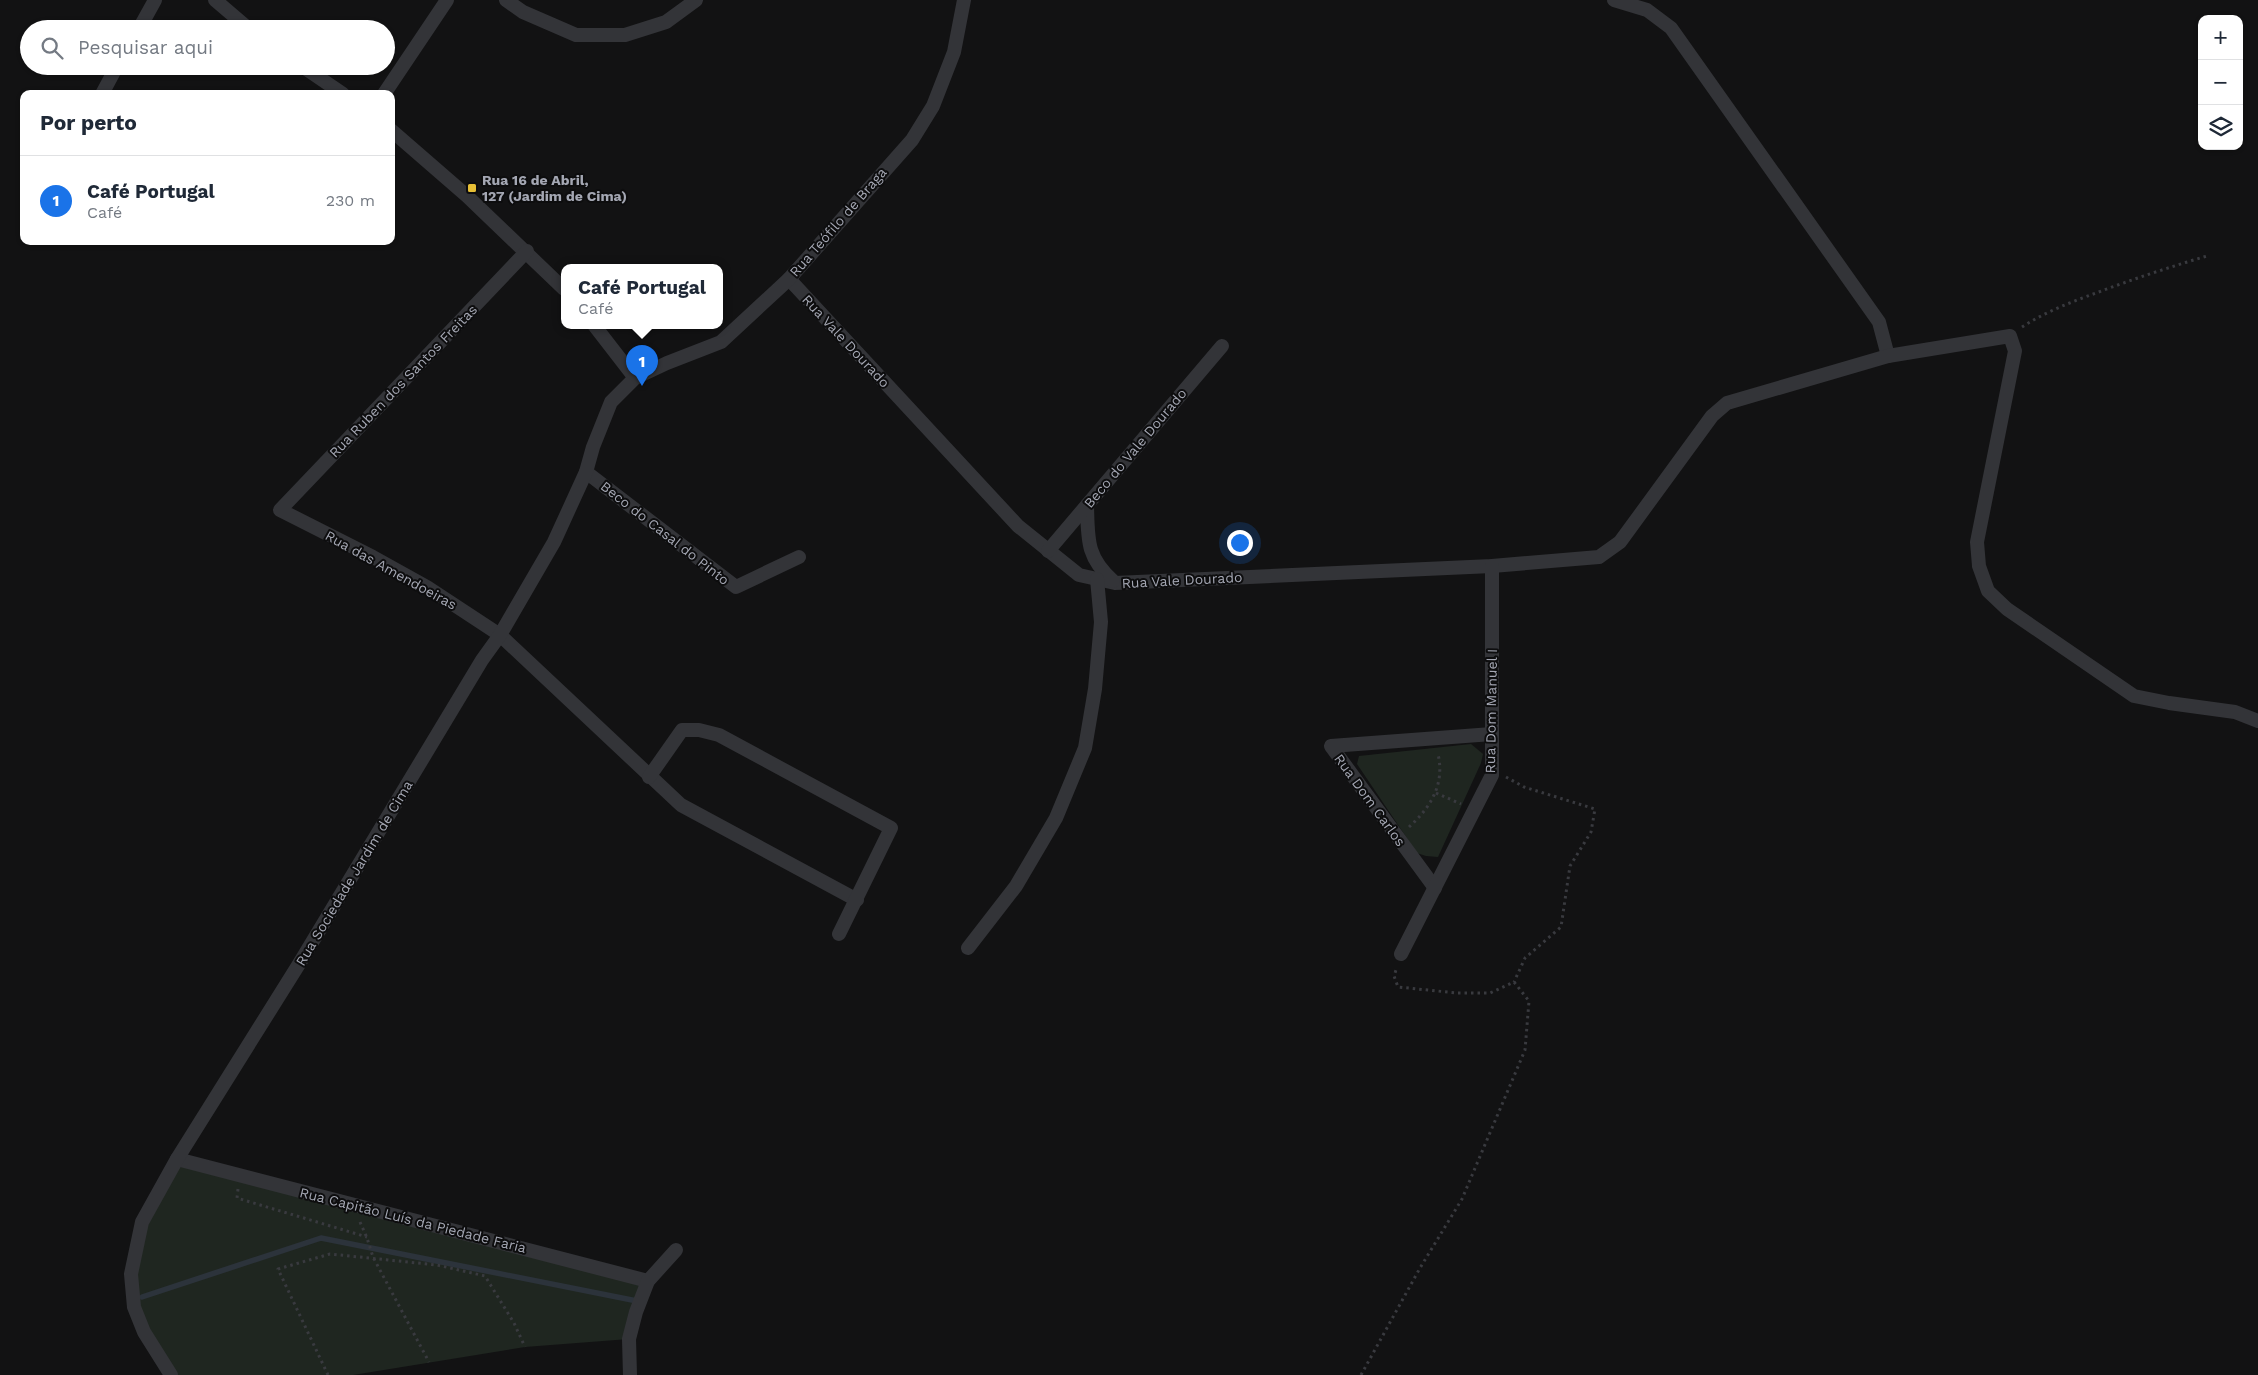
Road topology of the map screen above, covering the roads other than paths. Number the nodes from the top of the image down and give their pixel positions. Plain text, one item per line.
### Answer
1 (155, 0) edge
2 (215, 0) edge
3 (447, 0) edge
4 (506, 0) edge
5 (696, 0) edge
6 (964, 0) edge
7 (1614, 0) edge
8 (143, 20) edge
9 (238, 20) edge
10 (112, 75) edge
11 (315, 75) edge
12 (104, 90) edge
13 (337, 90) edge
14 (387, 90) edge
15 (395, 134) edge
16 (527, 251) junction
17 (788, 279) junction
18 (561, 286) edge
19 (597, 329) edge
20 (1222, 346) dead end
21 (1888, 356) junction
22 (636, 378) junction
23 (586, 472) junction
24 (1086, 505) junction
25 (280, 510) joint
26 (1048, 551) junction
27 (799, 556) dead end
28 (1492, 566) junction
29 (1097, 579) junction
30 (1115, 583) junction
31 (500, 634) junction
32 (2258, 721) edge
33 (1492, 734) junction
34 (649, 777) junction
35 (1434, 888) junction
36 (857, 900) junction
37 (839, 934) dead end
38 (968, 948) dead end
39 (1401, 954) road end
40 (177, 1159) junction
41 (676, 1250) dead end
42 (648, 1281) junction
43 (171, 1375) edge
44 (630, 1375) edge

1 - 8 street
2 - 9 street
3 - 14 street
4 - 5 street
6 - 17 street, Rua Teófilo de Braga
7 - 21 street
10 - 12 street
11 - 13 street
15 - 16 street
16 - 18 street
16 - 25 street, Rua Ruben dos Santos Freitas
17 - 22 street, Rua Teófilo de Braga
17 - 26 street, Rua Vale Dourado
19 - 22 street
20 - 24 street, Beco do Vale Dourado
21 - 28 street, Rua Vale Dourado
21 - 32 street, Rua Vale Dourado
22 - 23 street, Rua Sociedade Jardim de Cima
23 - 27 street, Beco do Casal do Pinto
23 - 31 street, Rua Sociedade Jardim de Cima
24 - 26 street, Beco do Vale Dourado
24 - 30 street
25 - 31 street, Rua das Amendoeiras
26 - 29 street, Rua Vale Dourado
28 - 30 street, Rua Vale Dourado
28 - 33 street, Rua Dom Manuel I
29 - 30 street, Rua Vale Dourado
29 - 38 street
31 - 34 street, Rua das Amendoeiras
31 - 40 street, Rua Sociedade Jardim de Cima
33 - 35 street, Rua Dom Manuel I
33 - 35 street, Rua Dom Carlos
34 - 36 street, Rua das Amendoeiras
34 - 36 street
35 - 39 street, Rua Dom Manuel I
36 - 37 street
40 - 42 street, Rua Capitão Luís da Piedade Faria
40 - 43 street, Rua Sociedade Jardim de Cima
41 - 42 street
42 - 44 street

